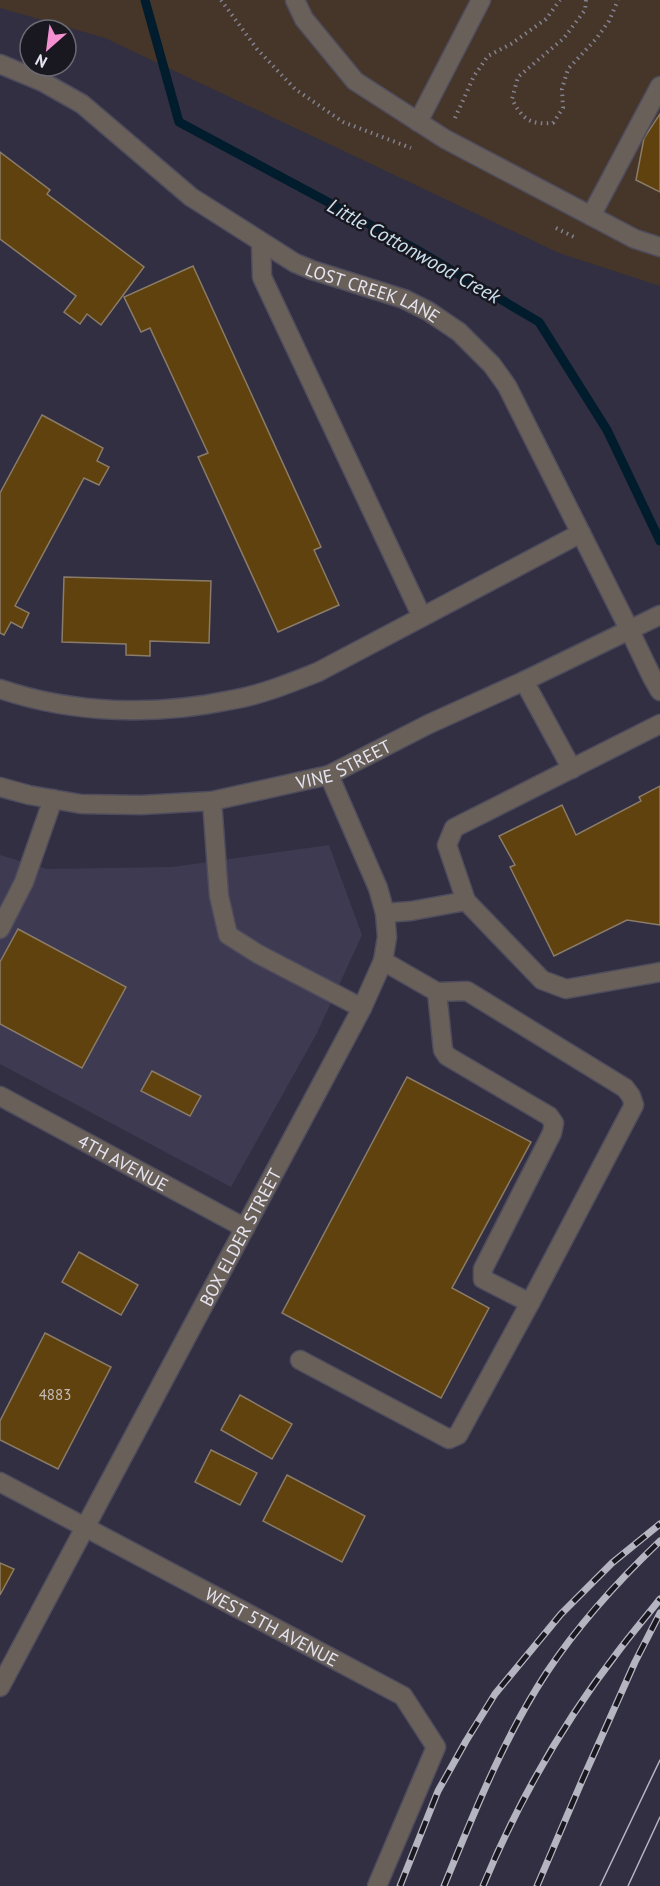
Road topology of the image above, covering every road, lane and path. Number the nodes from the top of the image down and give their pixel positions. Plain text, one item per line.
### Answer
1 (295, 0) edge
2 (481, 0) edge
3 (560, 0) edge
4 (586, 0) edge
5 (618, 0) edge
6 (0, 64) edge
7 (660, 86) edge
8 (455, 118) dead end
9 (418, 122) junction
10 (591, 216) junction
11 (261, 242) junction
12 (660, 247) edge
13 (580, 533) junction
14 (657, 616) edge
15 (422, 617) junction
16 (629, 629) junction
17 (524, 681) junction
18 (0, 689) edge
19 (660, 691) edge
20 (660, 724) edge
21 (572, 768) junction
22 (329, 775) junction
23 (0, 787) edge
24 (53, 799) junction
25 (212, 801) junction
26 (466, 901) junction
27 (385, 913) junction
28 (0, 929) edge
29 (382, 961) junction
30 (660, 972) edge
31 (437, 992) junction
32 (362, 1008) junction
33 (0, 1096) edge
34 (245, 1228) junction
35 (530, 1303) junction
36 (300, 1360) dead end
37 (0, 1482) edge
38 (85, 1528) junction
39 (0, 1687) edge
40 (377, 1886) edge

1 - 9 street
2 - 9 street
3 - 8 path
4 - 5 path
6 - 11 street, LOST CREEK LANE
7 - 10 street
9 - 10 street
10 - 12 street
11 - 13 street, LOST CREEK LANE
11 - 15 street
13 - 15 street
13 - 16 street, LOST CREEK LANE
14 - 16 street, VINE STREET
15 - 18 street
16 - 17 street, VINE STREET
16 - 19 street, LOST CREEK LANE
17 - 21 street
17 - 22 street, VINE STREET
20 - 21 street
21 - 26 street
22 - 25 street, VINE STREET
22 - 27 street, BOX ELDER STREET
23 - 24 street, VINE STREET
24 - 25 street, VINE STREET
24 - 28 street
25 - 32 street
26 - 27 street
26 - 30 street
27 - 29 street, BOX ELDER STREET
29 - 31 street
29 - 32 street, BOX ELDER STREET
31 - 35 street
31 - 35 street
32 - 34 street, BOX ELDER STREET
33 - 34 street, 4TH AVENUE
34 - 38 street, BOX ELDER STREET
35 - 36 street
37 - 38 street, WEST 5TH AVENUE
38 - 39 street, BOX ELDER STREET
38 - 40 street, WEST 5TH AVENUE

